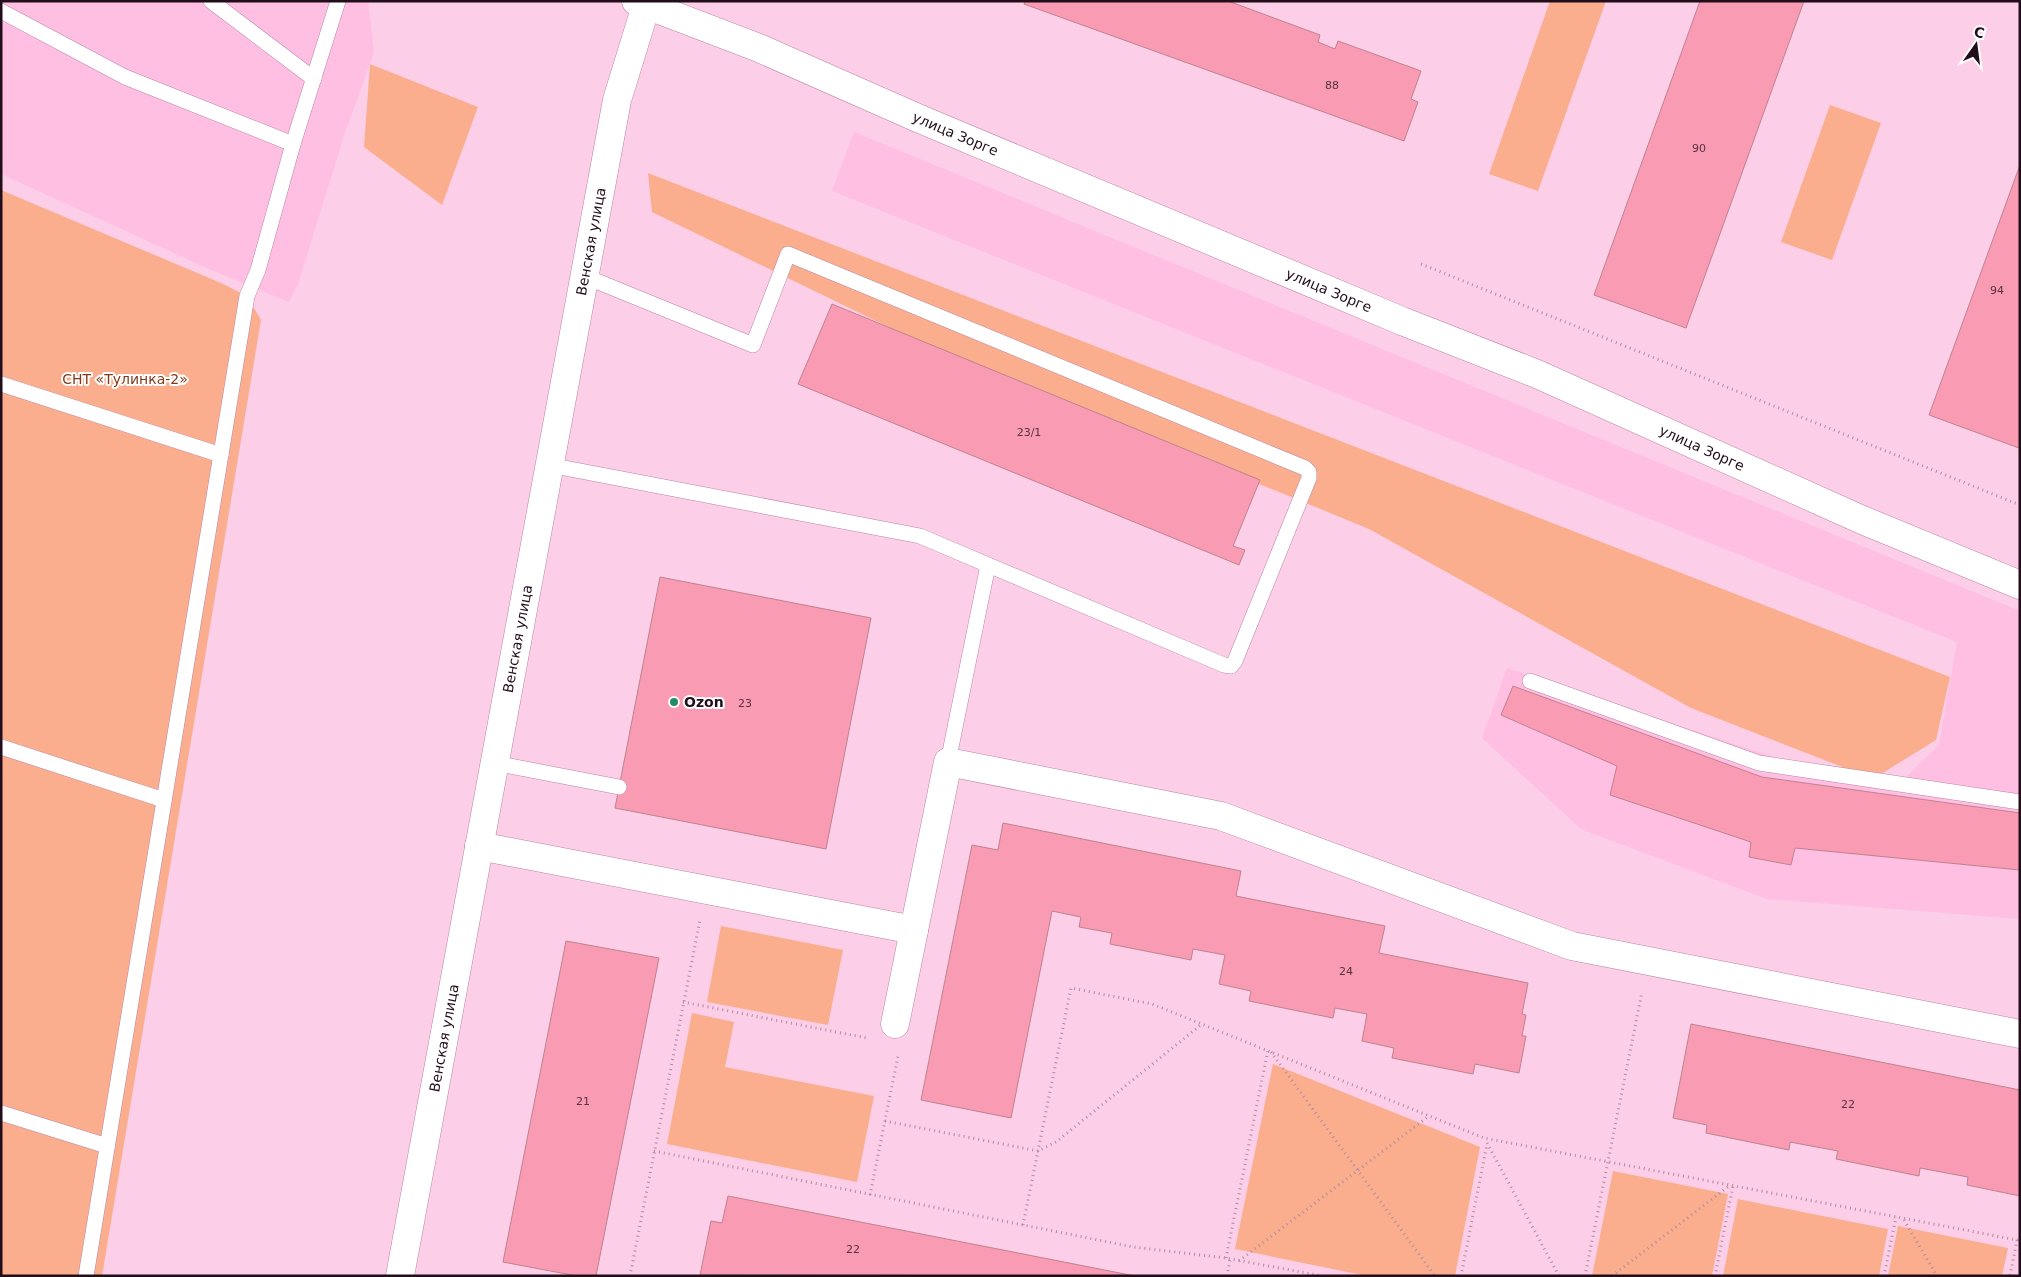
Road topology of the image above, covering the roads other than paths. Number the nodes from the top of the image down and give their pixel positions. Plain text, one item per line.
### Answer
1 (210, 1) edge
2 (338, 1) edge
3 (641, 3) edge
4 (1, 11) edge
5 (314, 79) junction
6 (293, 144) junction
7 (584, 276) junction
8 (1, 384) edge
9 (221, 455) junction
10 (549, 465) junction
11 (988, 565) junction
12 (2020, 585) edge
13 (1530, 681) dead end
14 (1, 747) edge
15 (948, 762) junction
16 (494, 763) junction
17 (619, 787) dead end
18 (164, 800) junction
19 (2020, 802) edge
20 (479, 846) junction
21 (914, 930) junction
22 (896, 1024) road end
23 (2020, 1034) edge
24 (1, 1113) edge
25 (107, 1146) junction
26 (86, 1276) edge
27 (400, 1276) edge

1 - 5 lane
2 - 5 lane
3 - 7 street, Венская улица
3 - 12 street, улица Зорге
4 - 6 lane
5 - 6 lane
6 - 9 lane
7 - 10 street, Венская улица
7 - 11 lane
8 - 9 lane
9 - 18 lane
10 - 11 lane
10 - 16 street, Венская улица
11 - 15 lane
13 - 19 lane
14 - 18 lane
15 - 21 street
15 - 23 street
16 - 17 lane
16 - 20 street, Венская улица
18 - 25 lane
20 - 21 street
20 - 27 street, Венская улица
21 - 22 street
24 - 25 lane
25 - 26 lane

